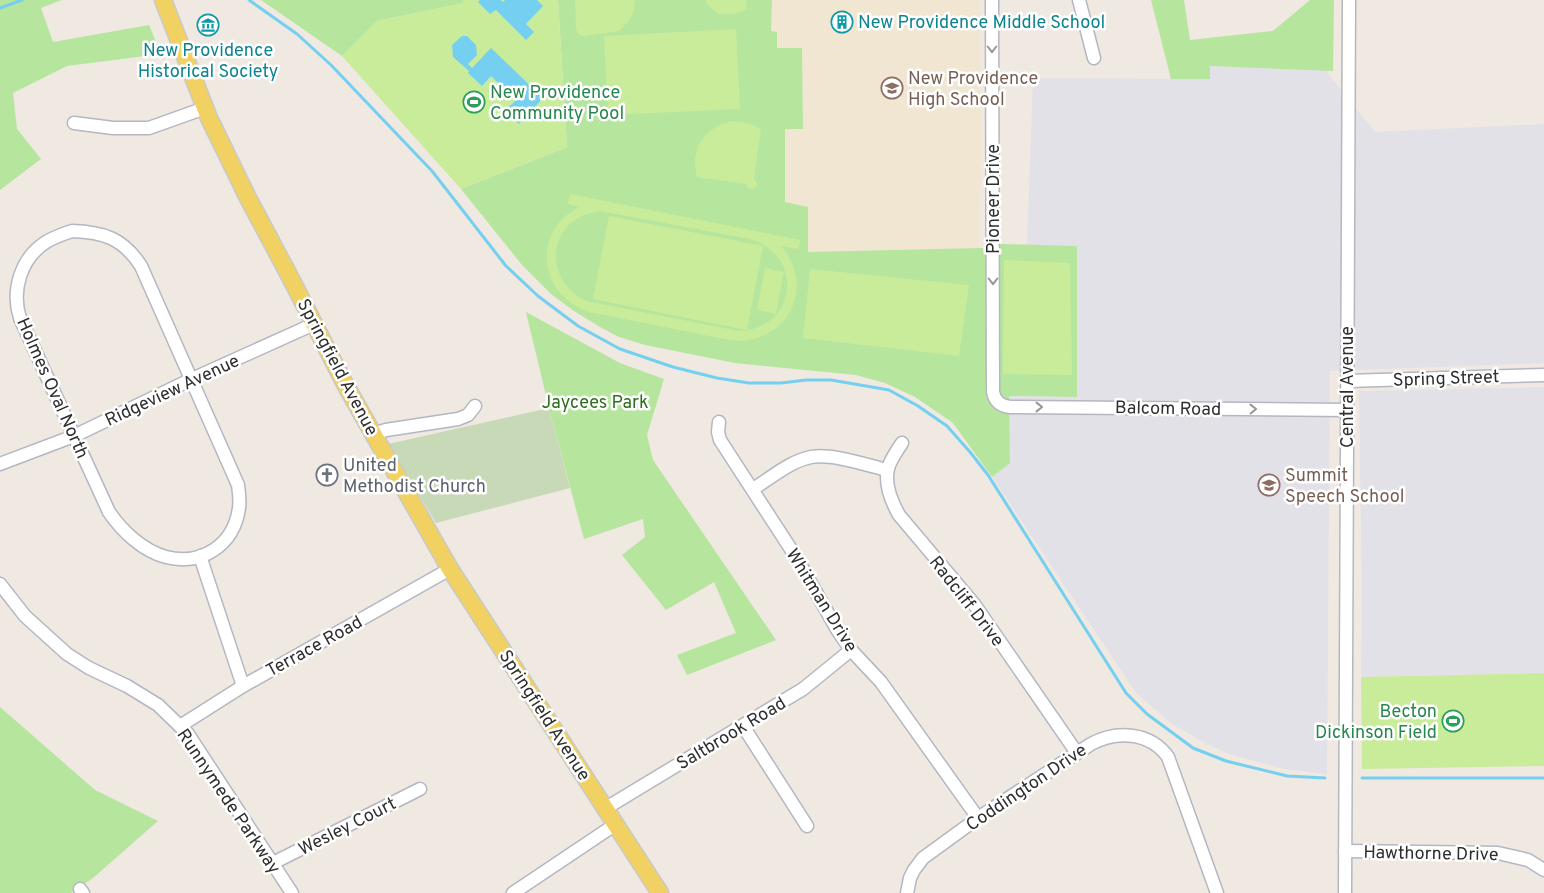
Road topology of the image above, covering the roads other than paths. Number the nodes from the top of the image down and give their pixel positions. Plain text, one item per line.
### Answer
1 (163, 0) edge
2 (992, 0) edge
3 (1080, 0) edge
4 (1348, 0) edge
5 (1094, 58) dead end
6 (205, 108) junction
7 (74, 123) dead end
8 (314, 324) junction
9 (1544, 375) edge
10 (192, 379) junction
11 (1347, 381) junction
12 (994, 397) joint
13 (475, 406) dead end
14 (1347, 410) junction
15 (719, 422) dead end
16 (373, 434) junction
17 (74, 436) junction
18 (902, 444) dead end
19 (0, 464) edge
20 (887, 470) junction
21 (753, 489) junction
22 (200, 556) junction
23 (450, 569) junction
24 (0, 584) edge
25 (851, 650) junction
26 (243, 686) junction
27 (180, 726) junction
28 (743, 726) junction
29 (1077, 753) junction
30 (420, 789) dead end
31 (606, 808) junction
32 (978, 818) junction
33 (616, 824) junction
34 (807, 826) dead end
35 (1345, 851) junction
36 (273, 863) junction
37 (1544, 870) edge
38 (292, 893) edge
39 (513, 893) edge
40 (660, 893) edge
41 (906, 893) edge
42 (1217, 893) edge
43 (1345, 893) edge

1 - 6 main road, Springfield Avenue
2 -> 12 street, Pioneer Drive
3 - 5 street
4 - 11 street, Central Avenue
6 - 7 street
6 - 8 main road, Springfield Avenue
8 - 10 street, Ridgeview Avenue
8 - 16 main road, Springfield Avenue
9 - 11 street, Spring Street
10 - 17 street, Ridgeview Avenue
10 - 17 street, Holmes Oval North
10 - 22 street, Holmes Oval North
11 - 14 street, Central Avenue
12 -> 14 street, Balcom Road
13 - 16 street
14 - 35 street, Central Avenue
15 - 21 street, Whitman Drive
16 - 23 main road, Springfield Avenue
17 - 19 street, Ridgeview Avenue
17 - 22 street, Holmes Oval North
18 - 20 street
20 - 21 street
20 - 29 street, Radcliff Drive
21 - 25 street, Whitman Drive
22 - 26 street
23 - 26 street, Terrace Road
23 - 31 main road, Springfield Avenue
24 - 27 street, Runnymede Parkway
25 - 28 street, Saltbrook Road
25 - 32 street, Whitman Drive
26 - 27 street, Terrace Road
27 - 36 street, Runnymede Parkway
28 - 31 street, Saltbrook Road
28 - 34 street
29 - 32 street, Coddington Drive
29 - 42 street, Coddington Drive
30 - 36 street, Wesley Court
31 - 33 main road, Springfield Avenue
32 - 41 street, Coddington Drive
33 - 39 street
33 - 40 main road, Springfield Avenue
35 - 37 street, Hawthorne Drive
35 - 43 street, Central Avenue
36 - 38 street, Runnymede Parkway

